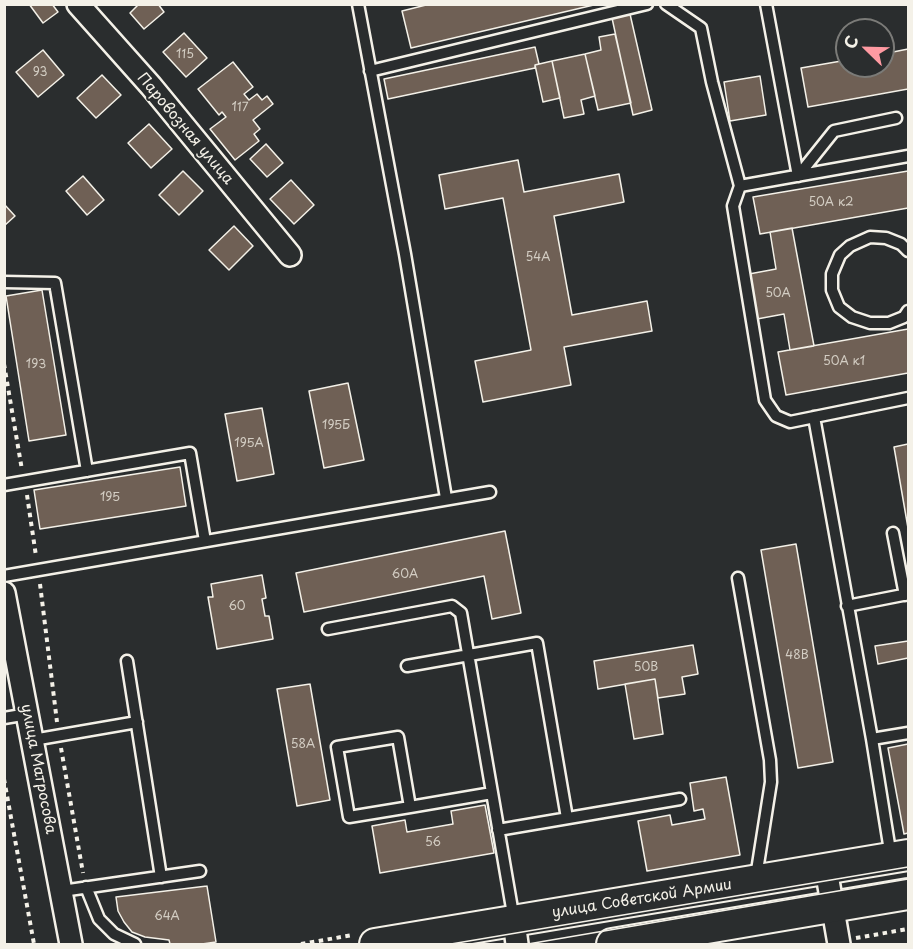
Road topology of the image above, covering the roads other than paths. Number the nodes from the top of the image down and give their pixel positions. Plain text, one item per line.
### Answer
1 (78, 4) edge
2 (358, 4) edge
3 (647, 4) edge
4 (666, 4) edge
5 (766, 4) edge
6 (370, 71) junction
7 (896, 118) dead end
8 (909, 156) edge
9 (798, 176) junction
10 (740, 186) junction
11 (909, 251) edge
12 (290, 255) dead end
13 (4, 282) edge
14 (909, 311) edge
15 (909, 398) edge
16 (814, 417) junction
17 (87, 471) junction
18 (4, 484) edge
19 (490, 492) dead end
20 (446, 498) junction
21 (893, 533) dead end
22 (205, 541) junction
23 (4, 576) edge
24 (738, 578) dead end
25 (4, 593) edge
26 (907, 595) edge
27 (847, 606) junction
28 (328, 629) dead end
29 (10, 648) edge
30 (468, 655) junction
31 (127, 661) dead end
32 (407, 666) dead end
33 (28, 714) junction
34 (4, 718) edge
35 (137, 722) junction
36 (909, 733) edge
37 (872, 739) junction
38 (33, 740) junction
39 (492, 793) junction
40 (680, 799) dead end
41 (410, 807) junction
42 (567, 818) junction
43 (498, 830) junction
44 (900, 856) edge
45 (826, 869) junction
46 (200, 871) dead end
47 (161, 877) junction
48 (756, 880) junction
49 (86, 888) junction
50 (62, 891) junction
51 (909, 894) edge
52 (832, 908) junction
53 (516, 933) edge
54 (71, 945) edge
55 (135, 945) edge
56 (375, 945) edge
57 (612, 945) edge
58 (839, 945) edge

1 - 12 street, Паровозная улица
2 - 6 lane
3 - 6 lane
4 - 10 lane
5 - 9 lane
6 - 20 lane
7 - 9 lane
8 - 9 lane
9 - 10 lane
10 - 16 lane
11 - 14 lane
13 - 17 lane
15 - 16 lane
16 - 27 lane
17 - 18 lane
17 - 22 lane
19 - 20 lane
20 - 22 lane
21 - 26 lane
22 - 23 lane
24 - 48 lane
25 - 29 street, улица Матросова
26 - 27 lane
27 - 37 lane
28 - 30 lane
29 - 33 street, улица Матросова
30 - 32 lane
30 - 39 lane
30 - 42 lane
31 - 35 lane
33 - 34 lane
33 - 38 street, улица Матросова
35 - 38 lane
35 - 47 lane
36 - 37 lane
37 - 44 lane
38 - 50 street, улица Матросова
39 - 41 lane
39 - 43 lane
40 - 42 lane
41 - 41 lane
42 - 43 lane
43 - 53 lane
44 - 45 main road, улица Советской Армии
45 - 48 main road, улица Советской Армии
45 - 52 street
46 - 47 lane
47 - 49 lane
48 - 53 main road, улица Советской Армии
49 - 50 lane
49 - 55 lane
50 - 54 street, улица Матросова
51 - 52 main road
52 - 57 main road
52 - 58 street
53 - 56 main road, улица Советской Армии

